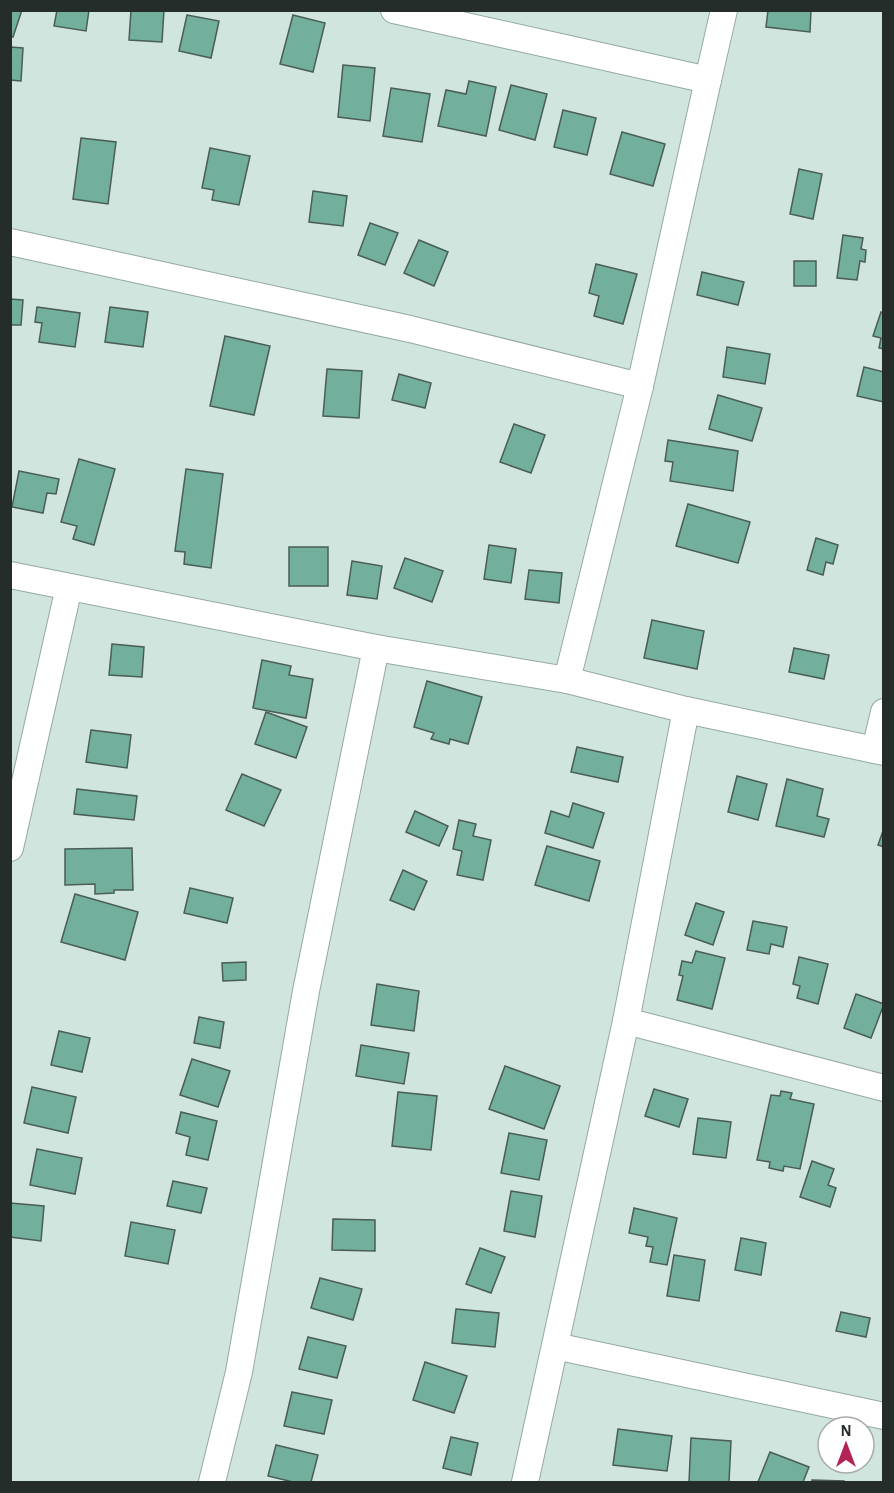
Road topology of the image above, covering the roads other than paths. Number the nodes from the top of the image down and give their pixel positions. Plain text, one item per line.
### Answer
1 (394, 10) edge
2 (724, 10) edge
3 (708, 80) junction
4 (10, 242) edge
5 (640, 386) junction
6 (10, 575) edge
7 (69, 587) junction
8 (376, 648) junction
9 (567, 680) junction
10 (686, 710) junction
11 (884, 712) edge
12 (879, 751) edge
13 (10, 848) edge
14 (626, 1021) junction
15 (884, 1088) edge
16 (555, 1346) junction
17 (884, 1416) edge
18 (212, 1482) edge
19 (525, 1482) edge

1 - 3 street
2 - 3 street
3 - 5 street
4 - 5 street
5 - 9 street
6 - 7 street
7 - 8 street
7 - 13 street
8 - 9 street
8 - 18 street
9 - 10 street
10 - 12 street
10 - 14 street
11 - 12 street
14 - 15 street
14 - 16 street
16 - 17 street
16 - 19 street

